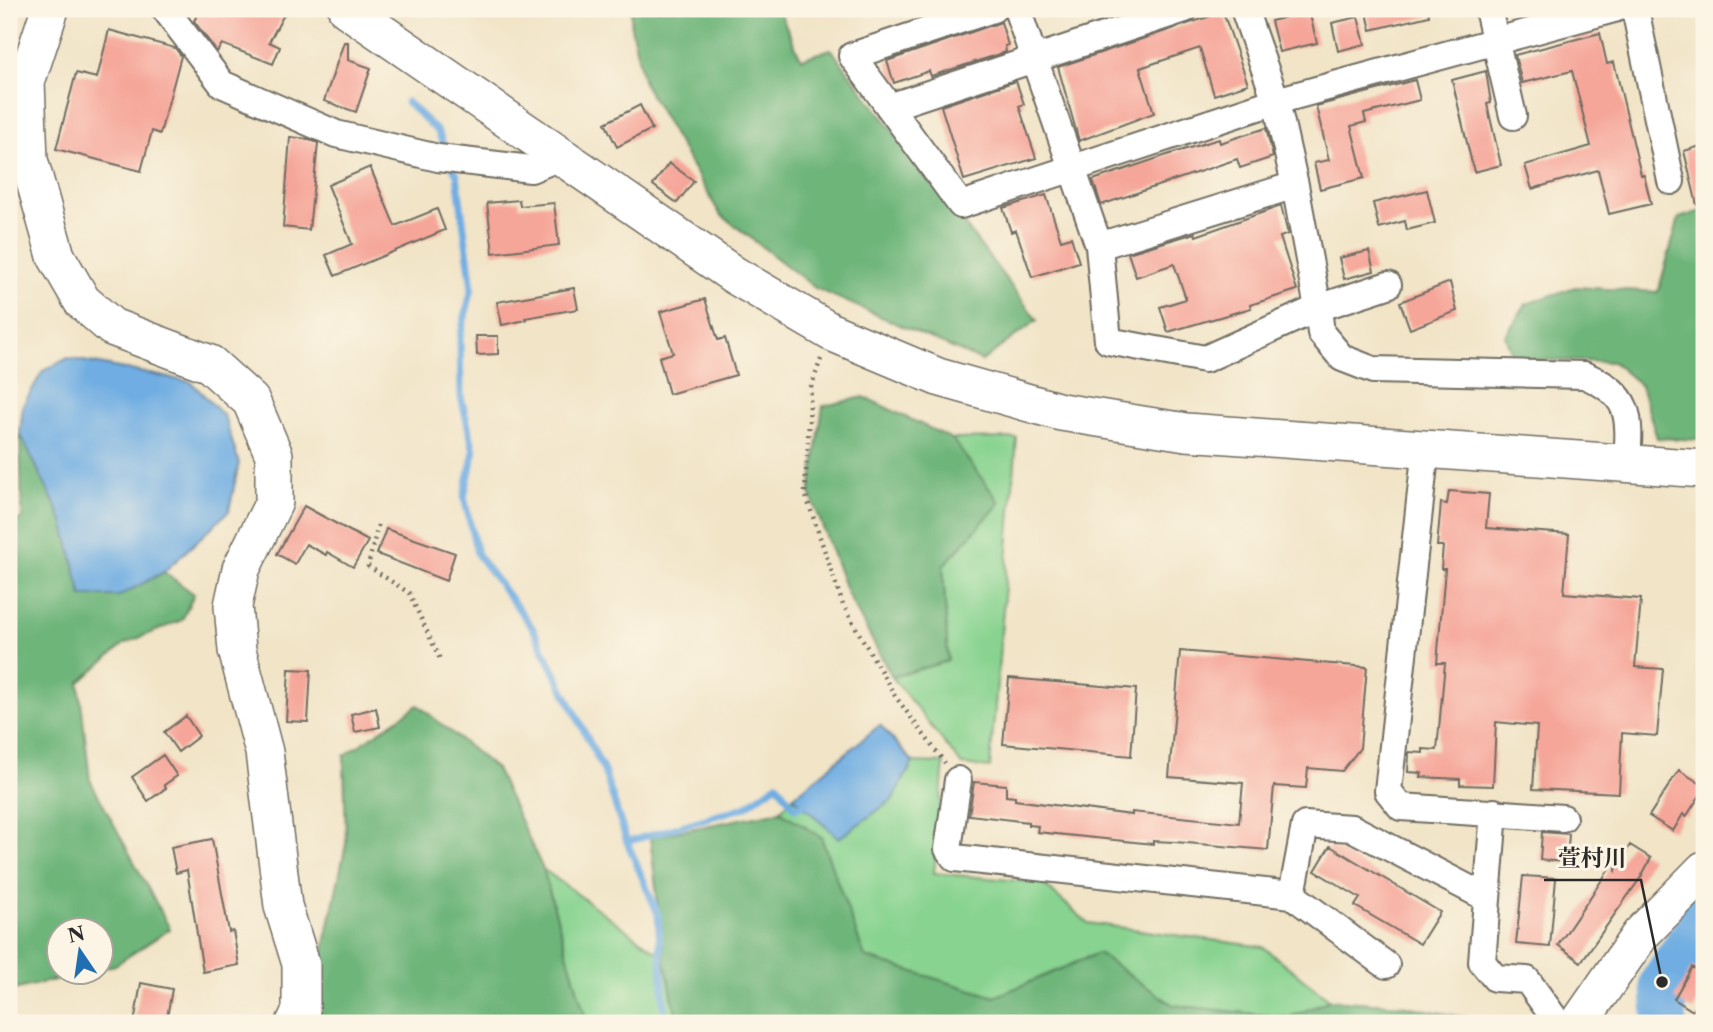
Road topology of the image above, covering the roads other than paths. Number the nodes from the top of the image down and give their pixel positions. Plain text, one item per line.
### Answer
1 (50, 9) edge
2 (166, 9) edge
3 (347, 9) edge
4 (993, 9) edge
5 (1017, 9) edge
6 (1185, 9) edge
7 (1244, 9) edge
8 (1488, 9) edge
9 (1614, 9) edge
10 (1635, 9) edge
11 (1497, 41) junction
12 (1034, 59) junction
13 (18, 88) edge
14 (1276, 101) junction
15 (890, 107) junction
16 (1513, 116) dead end
17 (562, 156) junction
18 (1073, 170) junction
19 (1671, 181) dead end
20 (1295, 185) junction
21 (1099, 246) junction
22 (1388, 285) dead end
23 (1318, 308) junction
24 (1426, 447) junction
25 (1627, 463) junction
26 (1704, 469) edge
27 (958, 780) road end
28 (1494, 812) junction
29 (1563, 818) dead end
30 (1704, 870) edge
31 (1292, 895) junction
32 (1487, 898) junction
33 (1386, 965) dead end
34 (295, 1023) edge
35 (1558, 1023) edge
36 (1579, 1023) edge

1 - 13 street
2 - 17 street
3 - 17 street
4 - 15 street
5 - 12 street
6 - 12 street
7 - 14 street
8 - 11 street
9 - 11 street
10 - 19 street
11 - 14 street
11 - 16 street
12 - 15 street
12 - 18 street
13 - 34 street
14 - 18 street
14 - 20 street
15 - 18 street
17 - 24 street
18 - 21 street
20 - 21 street
20 - 23 street
21 - 23 street
22 - 23 street
23 - 25 street
24 - 25 street
24 - 28 street
25 - 26 street
27 - 31 street
28 - 29 street
28 - 32 street
30 - 36 street
31 - 32 street
31 - 33 street
32 - 35 street

